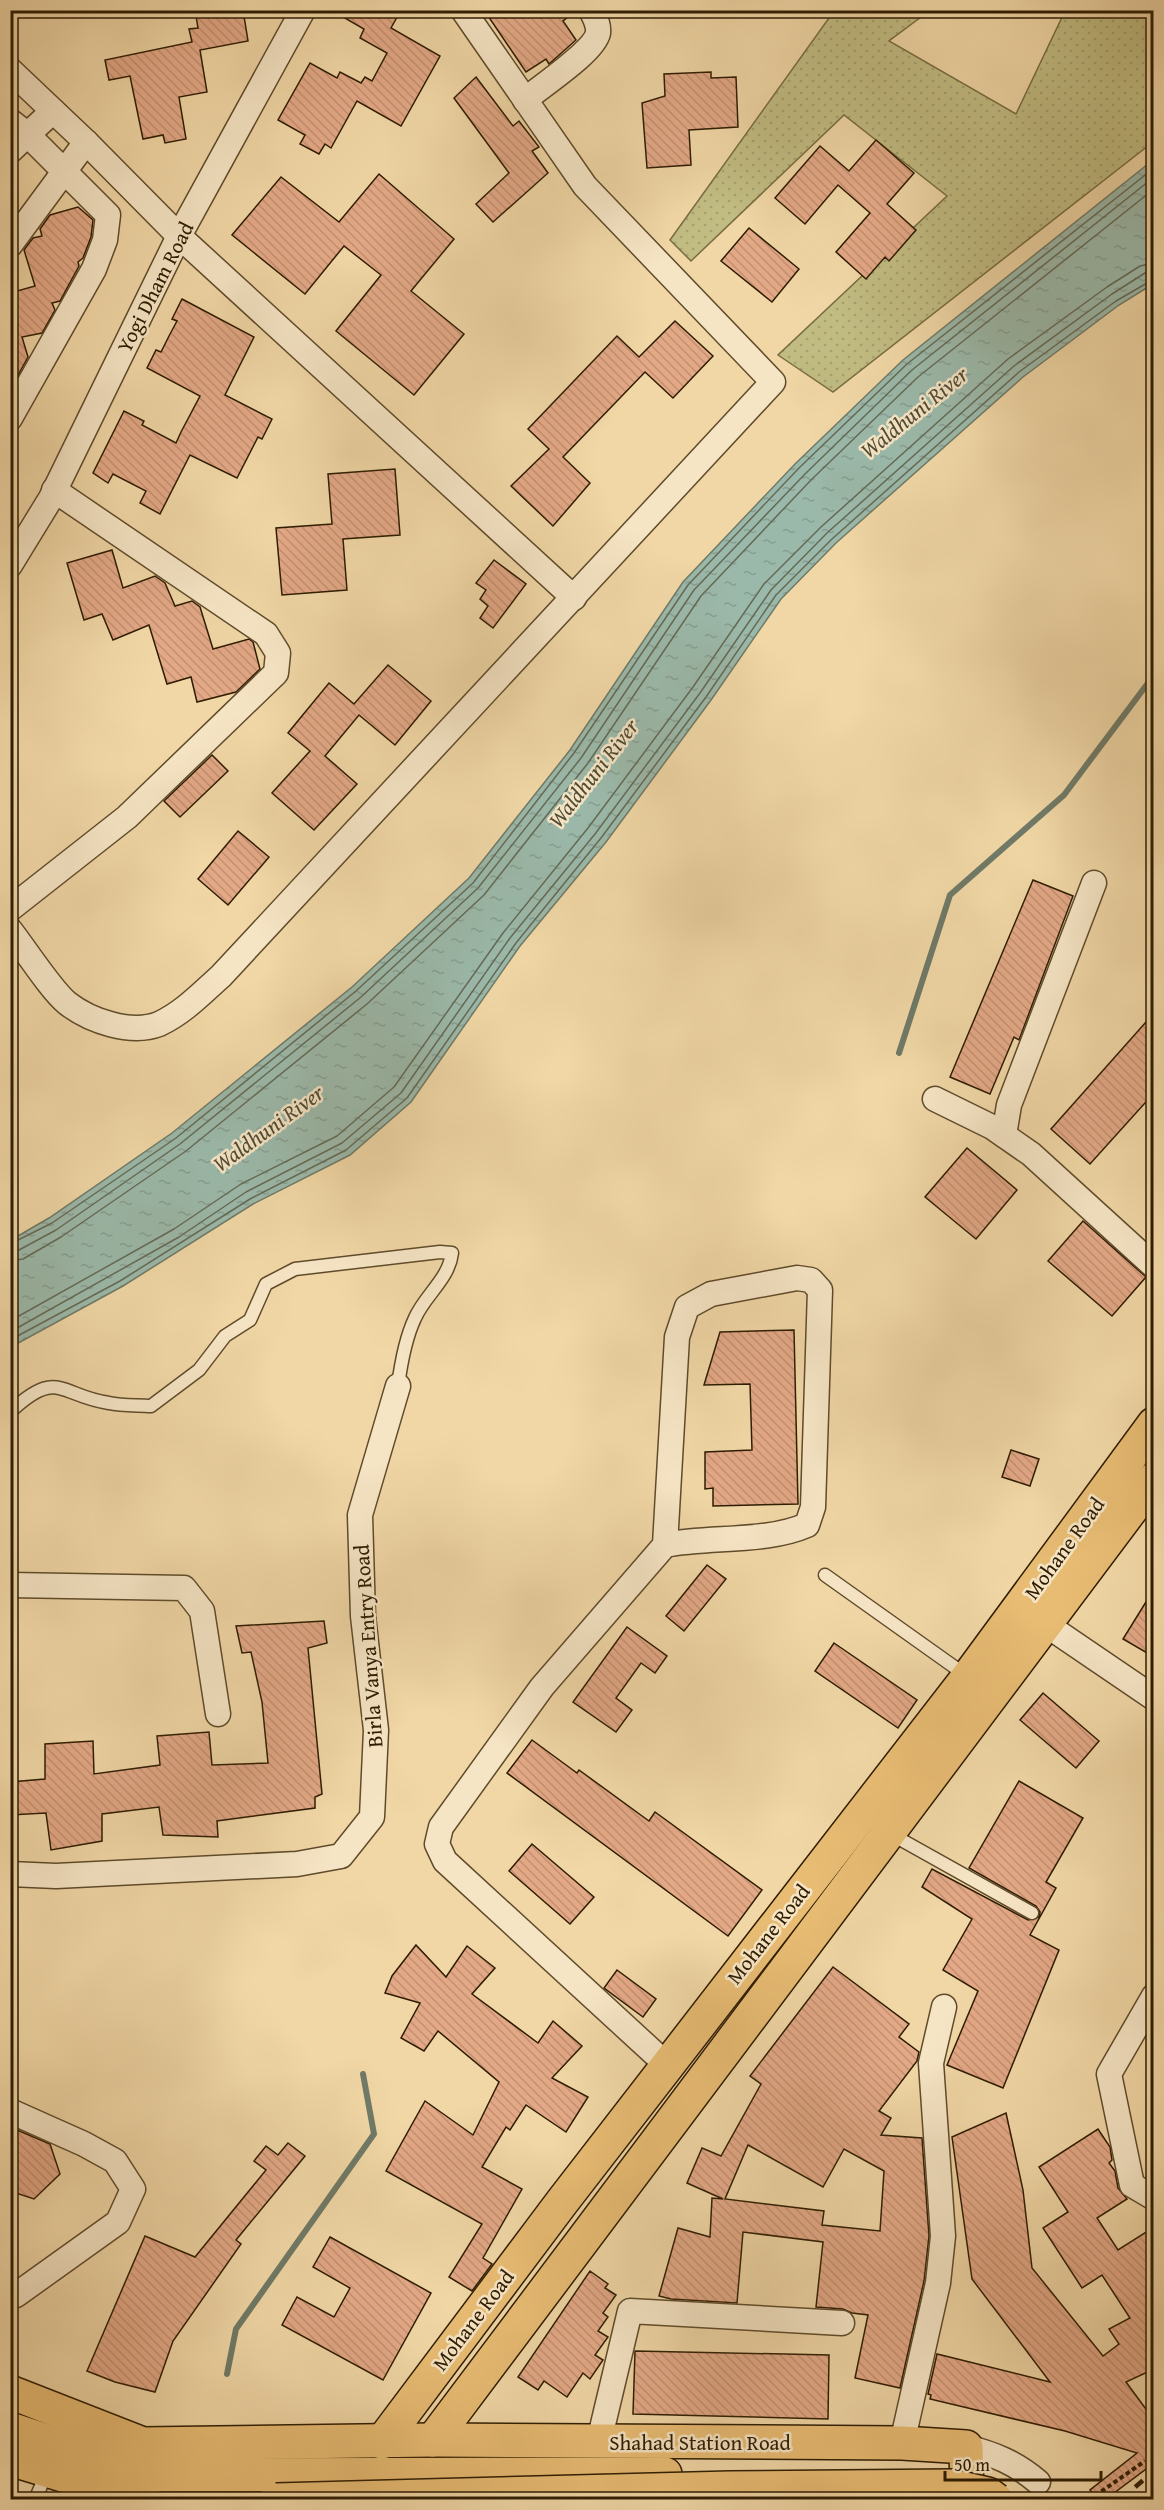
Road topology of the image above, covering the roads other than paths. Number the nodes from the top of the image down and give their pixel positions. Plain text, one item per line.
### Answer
1 (303, 10) edge
2 (463, 10) edge
3 (591, 10) edge
4 (10, 70) edge
5 (525, 100) junction
6 (53, 111) junction
7 (19, 128) edge
8 (86, 142) junction
9 (10, 151) edge
10 (64, 170) junction
11 (179, 236) junction
12 (10, 245) edge
13 (10, 418) edge
14 (54, 490) junction
15 (10, 565) edge
16 (574, 598) junction
17 (1094, 883) dead end
18 (10, 909) edge
19 (10, 930) edge
20 (935, 1099) dead end
21 (1004, 1135) junction
22 (1154, 1266) edge
23 (398, 1386) joint
24 (10, 1412) edge
25 (1154, 1424) edge
26 (1154, 1479) edge
27 (665, 1545) junction
28 (825, 1575) dead end
29 (10, 1585) edge
30 (1033, 1615) junction
31 (968, 1677) junction
32 (1154, 1698) edge
33 (218, 1714) dead end
34 (888, 1833) junction
35 (10, 1874) edge
36 (1032, 1912) dead end
37 (1154, 1996) edge
38 (944, 2007) dead end
39 (667, 2065) junction
40 (10, 2111) edge
41 (1154, 2198) edge
42 (10, 2294) edge
43 (843, 2323) dead end
44 (611, 2338) dead end
45 (10, 2392) edge
46 (10, 2429) edge
47 (433, 2440) junction
48 (590, 2441) junction
49 (382, 2442) junction
50 (902, 2443) junction
51 (966, 2447) junction
52 (10, 2459) edge
53 (41, 2485) edge
54 (147, 2487) edge
55 (1027, 2491) edge
56 (99, 2492) edge
57 (276, 2499) edge
58 (967, 2499) edge
59 (996, 2499) edge

1 - 11 street, Yogi Dham Road
2 - 5 street
3 - 5 street
4 - 6 street
5 - 16 street
6 - 7 street
6 - 8 street
7 - 9 street
7 - 10 street
8 - 10 street
8 - 11 street
10 - 12 street
10 - 13 street
11 - 14 street, Yogi Dham Road
11 - 16 street
14 - 15 street, Yogi Dham Road
14 - 18 street
16 - 19 street
17 - 21 street
20 - 21 street
21 - 22 street
23 - 24 lane
23 - 35 street, Birla Vanya Entry Road
25 - 30 main road, Mohane Road
26 - 30 main road, Mohane Road
27 - 27 street
27 - 39 street
28 - 31 lane
29 - 33 street
30 - 31 main road, Mohane Road
30 - 32 street
30 - 34 main road, Mohane Road
31 - 39 main road, Mohane Road
34 - 36 lane
34 - 47 main road, Mohane Road
37 - 41 street
38 - 50 street
39 - 49 main road, Mohane Road
40 - 42 street
43 - 48 street
44 - 48 street
45 - 49 main road, Shahad Station Road
46 - 54 main road
47 - 48 main road, Shahad Station Road
47 - 49 main road, Shahad Station Road
48 - 50 main road, Shahad Station Road
50 - 51 main road, Shahad Station Road
51 - 55 street
51 - 58 main road
52 - 53 main road
53 - 56 main road
54 - 55 main road
54 - 56 main road
57 - 59 main road, bridge

